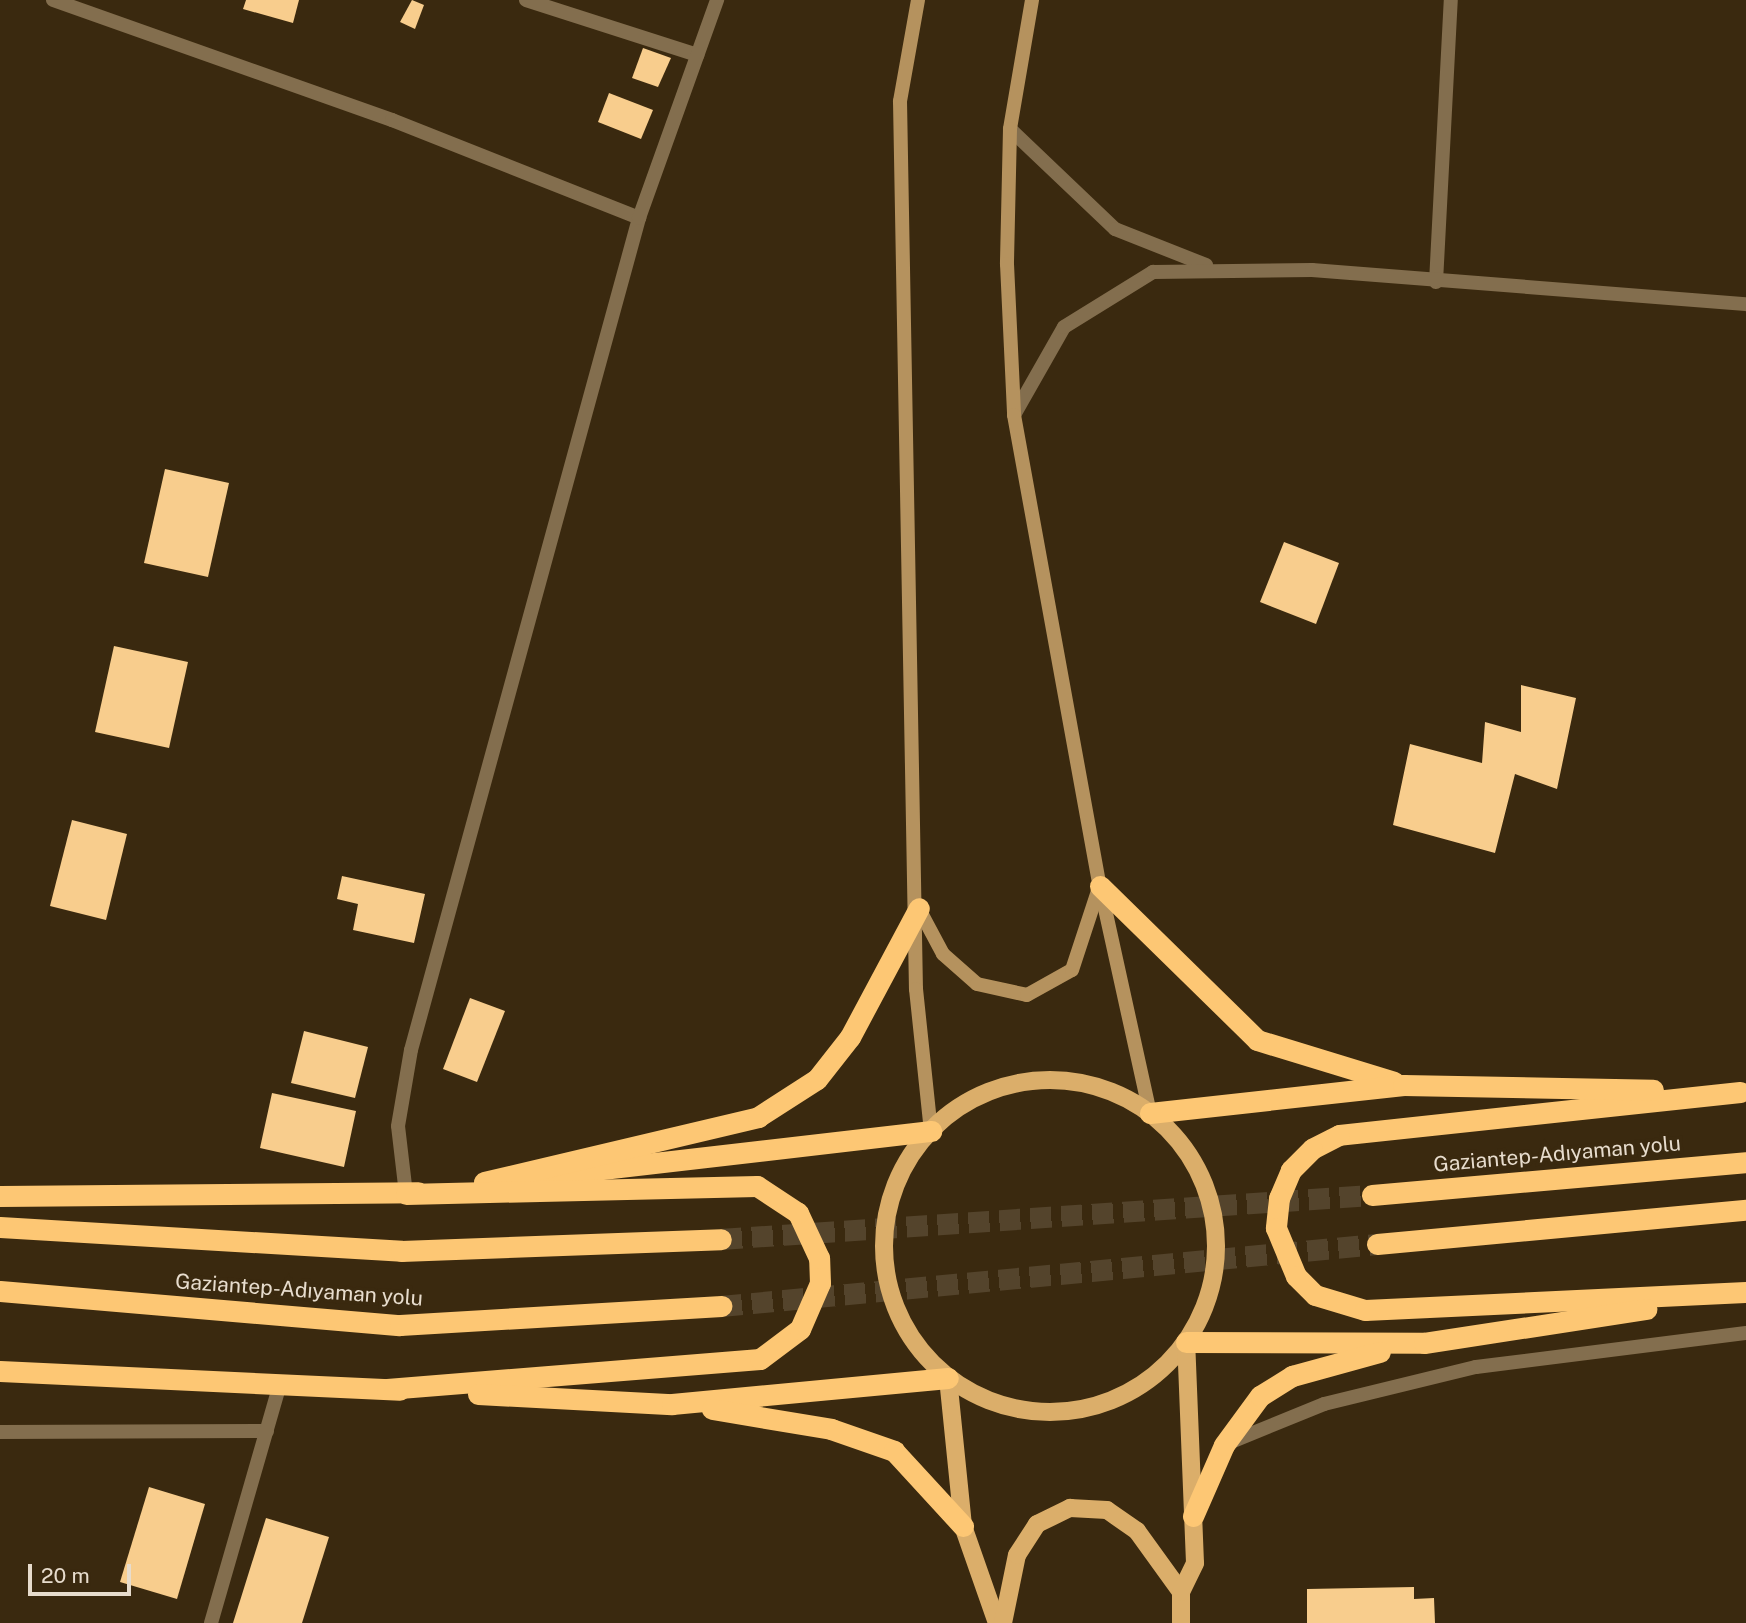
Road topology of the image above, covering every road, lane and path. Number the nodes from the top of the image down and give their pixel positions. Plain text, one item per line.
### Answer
1 (53, 0) edge
2 (526, 0) edge
3 (717, 0) edge
4 (918, 0) edge
5 (1032, 0) edge
6 (1451, 0) edge
7 (697, 55) junction
8 (1010, 129) junction
9 (639, 218) junction
10 (1218, 268) junction
11 (1436, 282) junction
12 (1746, 304) edge
13 (1014, 415) junction
14 (1100, 886) junction
15 (919, 908) junction
16 (1403, 1085) junction
17 (1743, 1092) edge
18 (1150, 1113) junction
19 (930, 1131) junction
20 (1746, 1162) edge
21 (479, 1183) junction
22 (406, 1194) junction
23 (1372, 1195) tunnel mouth
24 (0, 1196) edge
25 (1746, 1210) edge
26 (0, 1227) edge
27 (721, 1239) tunnel mouth
28 (1377, 1244) tunnel mouth
29 (0, 1291) edge
30 (1746, 1293) edge
31 (722, 1306) tunnel mouth
32 (1746, 1333) edge
33 (1186, 1342) junction
34 (1424, 1343) junction
35 (0, 1371) edge
36 (948, 1378) junction
37 (280, 1384) junction
38 (387, 1389) junction
39 (672, 1404) junction
40 (267, 1431) junction
41 (0, 1432) edge
42 (1224, 1445) junction
43 (1194, 1516) junction
44 (963, 1526) junction
45 (1181, 1592) junction
46 (211, 1623) edge
47 (997, 1623) edge
48 (1003, 1623) edge
49 (1181, 1623) edge

1 - 9 street
2 - 7 street
3 - 7 street
4 - 15 street
5 - 8 street
6 - 11 street
7 - 9 street
8 - 10 street
8 - 13 street
9 - 22 street
10 - 11 street
10 - 13 street
11 - 12 street
13 - 14 street
14 - 15 street
14 - 16 highway
14 - 18 street
15 - 19 street
15 - 21 highway
16 - 17 highway
16 - 18 highway
17 - 30 highway
18 - 19 main road
18 - 33 main road
19 - 21 highway
19 - 36 main road
20 - 23 highway, Gaziantep-Adıyaman yolu
21 - 22 highway
22 - 24 highway
22 - 38 highway
25 - 28 highway
26 - 27 highway, Gaziantep-Adıyaman yolu
29 - 31 highway, Gaziantep-Adıyaman yolu
30 - 34 highway
32 - 42 street
33 - 34 highway
33 - 36 main road
33 - 43 main road
34 - 42 highway
35 - 37 highway
36 - 39 highway
36 - 44 main road
37 - 38 highway
37 - 40 street
38 - 39 highway
39 - 44 highway
40 - 41 street
40 - 46 street
42 - 43 highway
43 - 45 main road
44 - 47 main road
45 - 48 main road
45 - 49 main road

